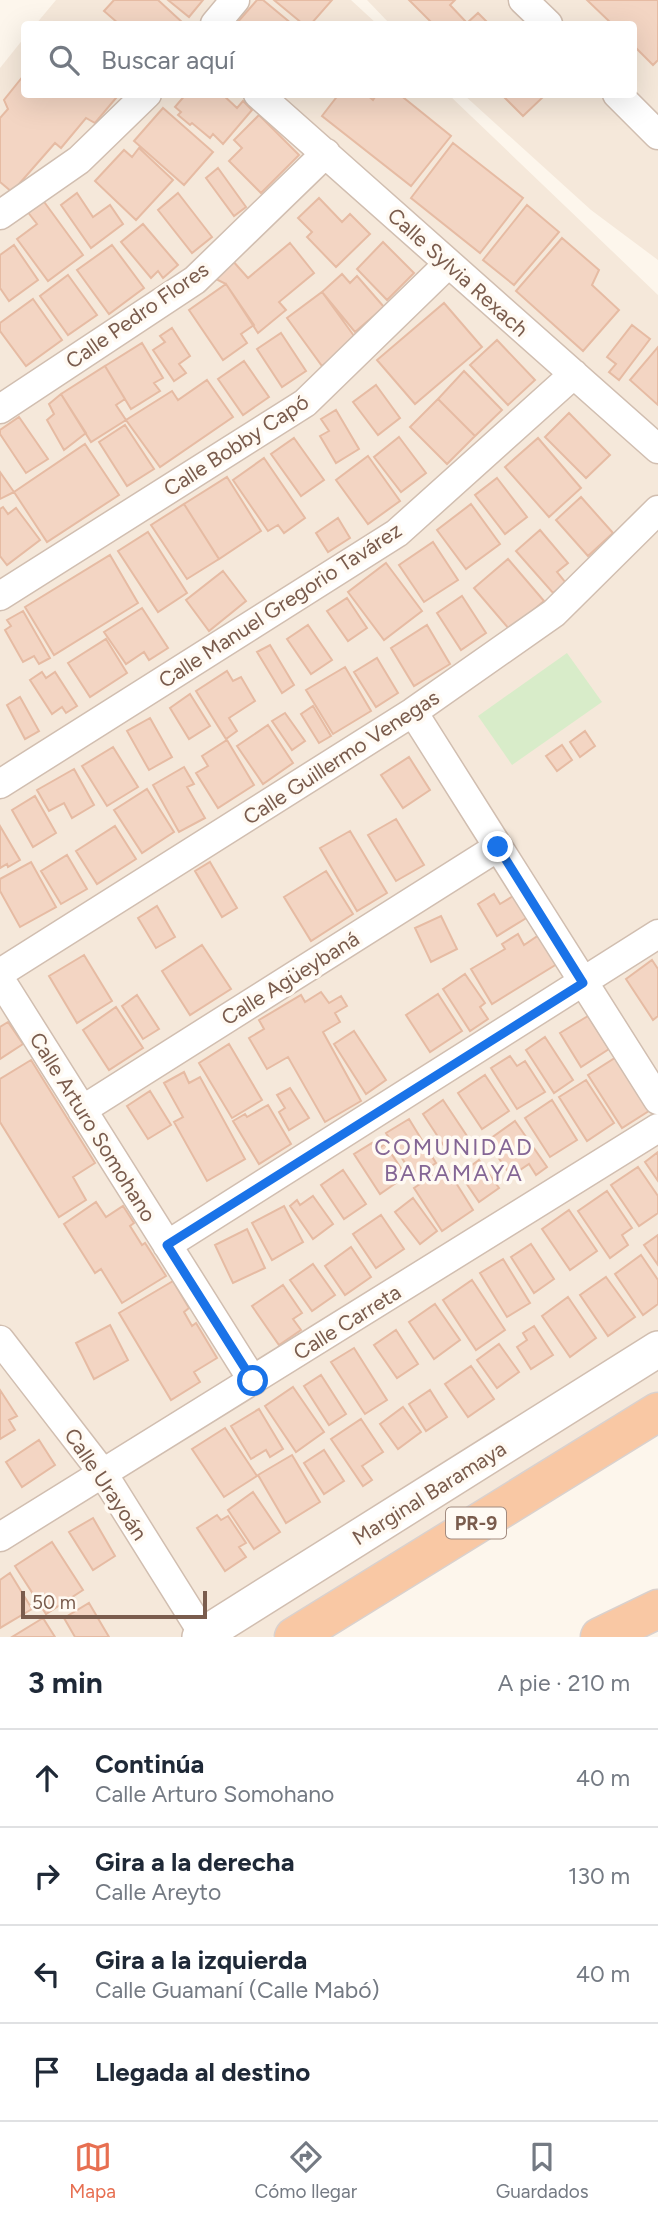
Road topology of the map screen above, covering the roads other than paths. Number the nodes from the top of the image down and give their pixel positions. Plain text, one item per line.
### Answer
1 (235, 0) edge
2 (523, 0) edge
3 (218, 21) edge
4 (545, 21) edge
5 (143, 98) edge
6 (263, 98) edge
7 (621, 98) edge
8 (658, 135) edge
9 (326, 153) junction
10 (0, 215) edge
11 (449, 264) junction
12 (574, 374) junction
13 (2, 403) edge
14 (658, 449) edge
15 (658, 510) edge
16 (0, 596) edge
17 (413, 712) junction
18 (0, 784) edge
19 (498, 847) junction
20 (658, 934) edge
21 (0, 973) edge
22 (0, 979) edge
23 (583, 983) junction
24 (658, 1100) edge
25 (82, 1110) junction
26 (658, 1128) edge
27 (167, 1245) junction
28 (0, 1340) edge
29 (658, 1349) edge
30 (253, 1381) junction
31 (658, 1412) edge
32 (102, 1472) junction
33 (0, 1537) edge
34 (658, 1609) edge
35 (202, 1636) edge
36 (294, 1637) edge
37 (600, 1637) edge

1 - 3 street
2 - 4 street
5 - 10 street
6 - 9 street, Calle Sylvia Rexach
7 - 8 street
9 - 11 street, Calle Sylvia Rexach
9 - 13 street, Calle Pedro Flores
11 - 12 street, Calle Sylvia Rexach
11 - 16 street, Calle Bobby Capó
12 - 14 street, Calle Sylvia Rexach
12 - 18 street, Calle Manuel Gregorio Tavárez
15 - 17 street, Calle Guillermo Venegas
17 - 19 street
17 - 21 street, Calle Guillermo Venegas
19 - 23 street
19 - 25 street, Calle Agüeybaná
20 - 23 street
22 - 25 street, Calle Arturo Somohano
23 - 24 street
23 - 27 street
25 - 27 street, Calle Arturo Somohano
26 - 30 street, Calle Carreta
27 - 30 street, Calle Arturo Somohano
28 - 32 street, Calle Urayoán
29 - 35 street, Marginal Baramaya
30 - 32 street, Calle Carreta
31 - 36 highway, PR-9
32 - 33 street, Calle Carreta
32 - 35 street, Calle Urayoán
34 - 37 highway

